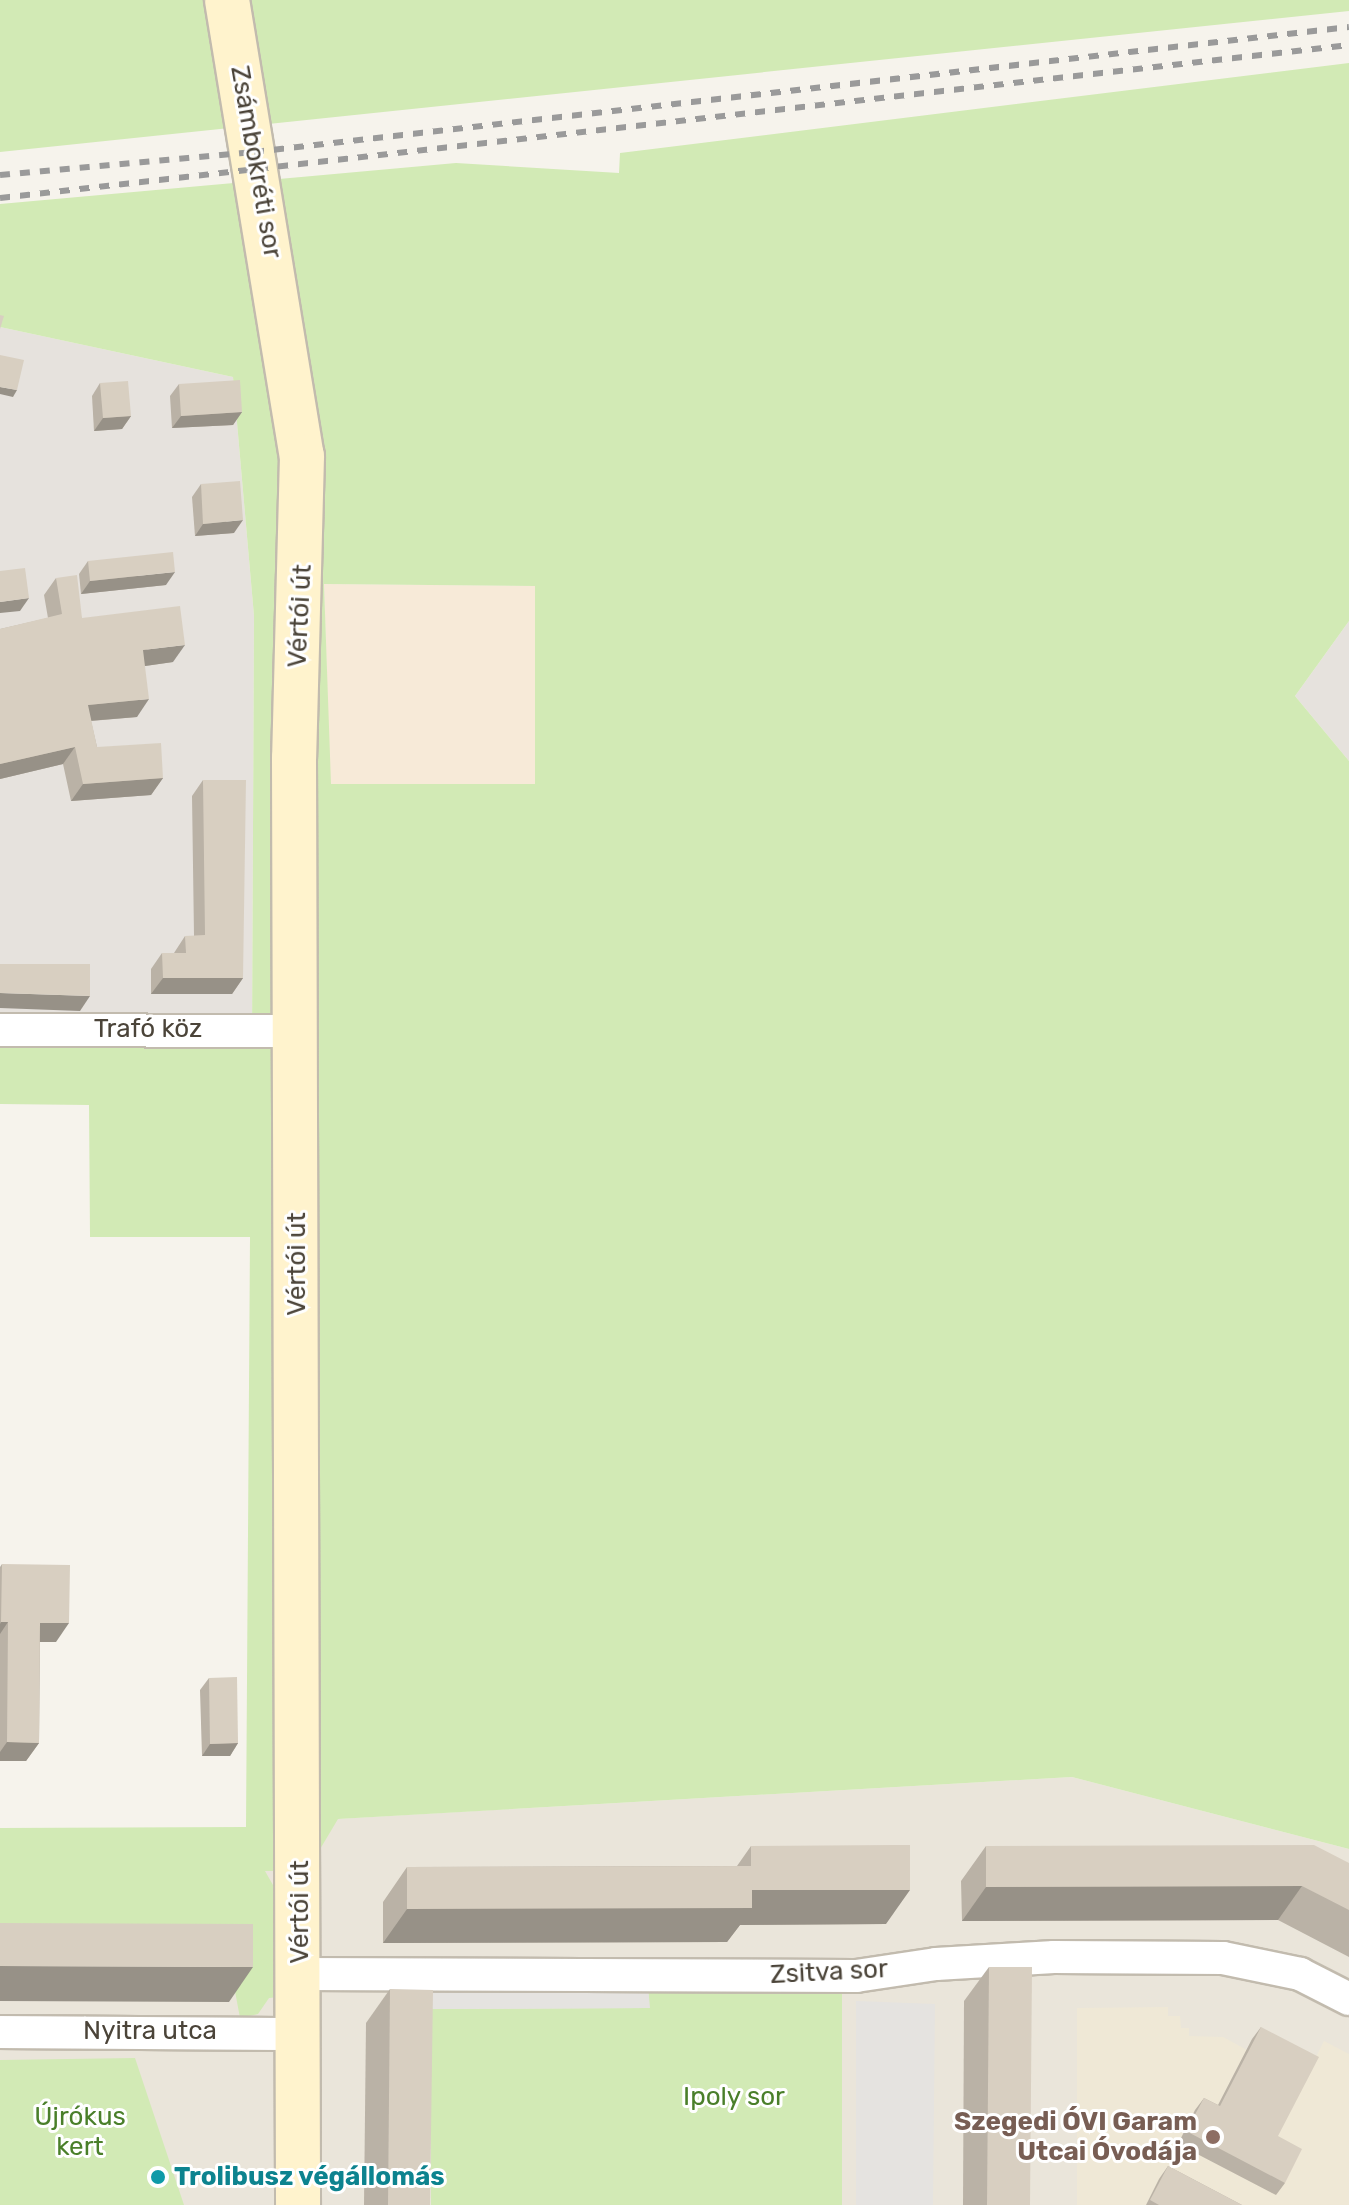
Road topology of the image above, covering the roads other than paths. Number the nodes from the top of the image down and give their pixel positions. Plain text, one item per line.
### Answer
1 (227, 0) edge
2 (284, 325) joint
3 (0, 1030) edge
4 (296, 1031) junction
5 (300, 1974) junction
6 (1349, 1999) edge
7 (0, 2032) edge
8 (300, 2034) junction
9 (298, 2205) edge

1 - 2 street, Zsámbokréti sor
2 - 4 street, Vértói út
3 - 4 street, Trafó köz
4 - 5 street, Vértói út
5 - 6 street, Zsitva sor
5 - 8 street, Vértói út
7 - 8 street, Nyitra utca
8 - 9 street, Vértói út

